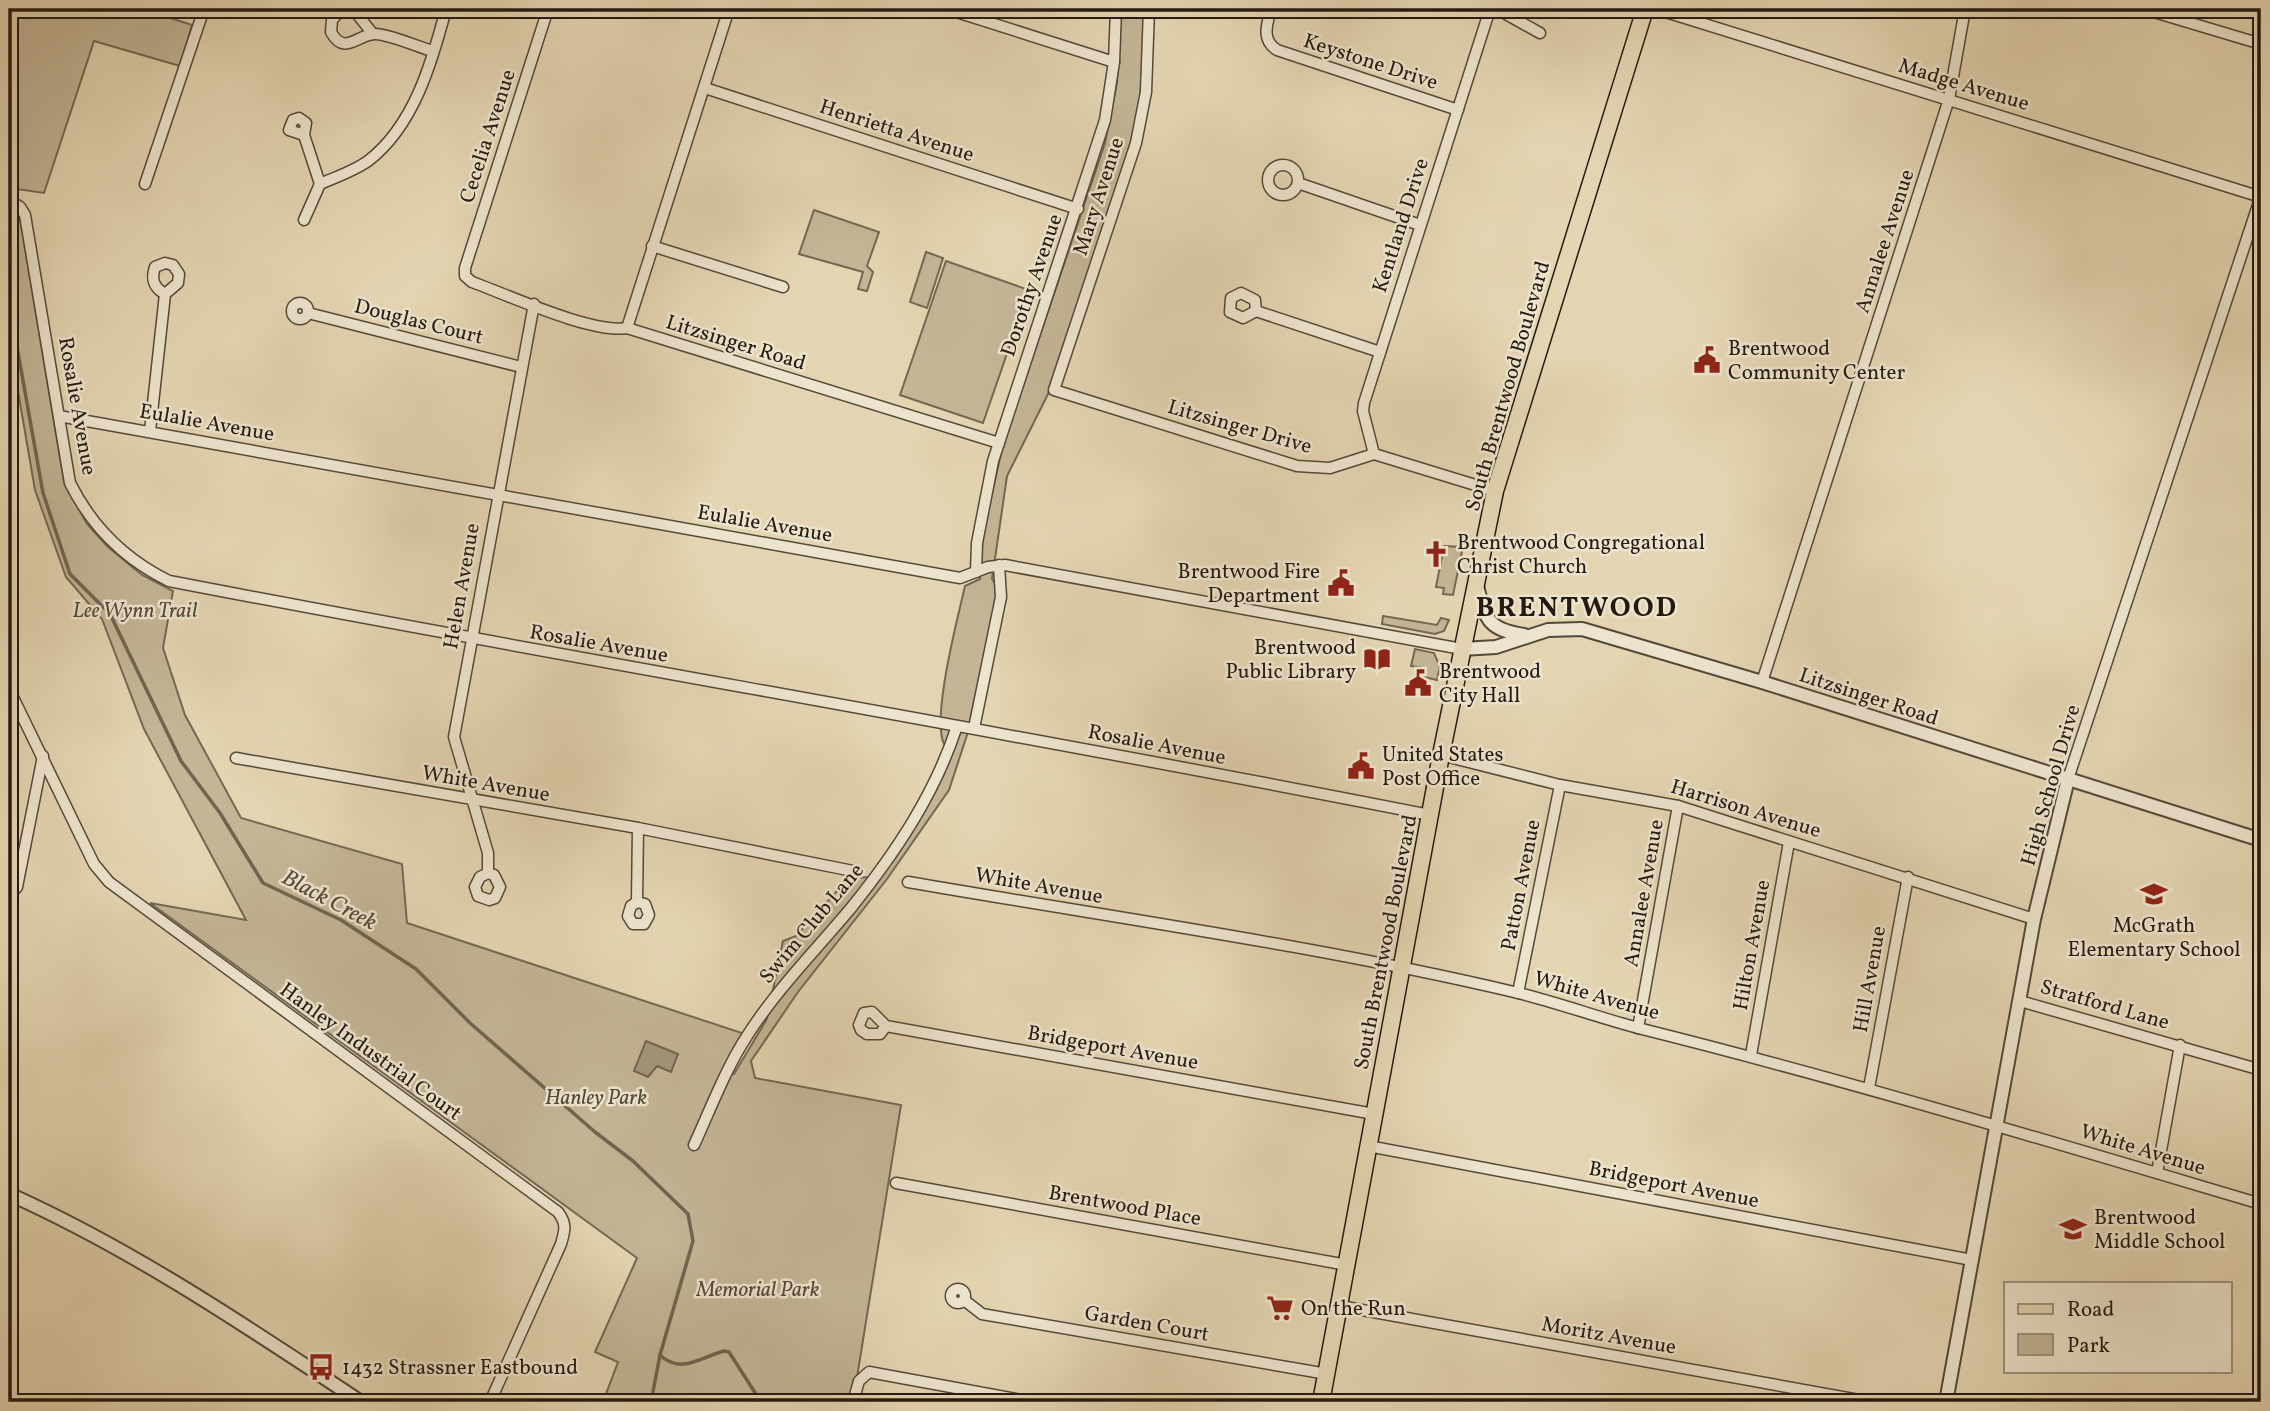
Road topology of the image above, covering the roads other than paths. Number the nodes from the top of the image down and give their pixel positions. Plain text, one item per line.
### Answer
1 (204, 9) edge
2 (342, 9) edge
3 (353, 9) edge
4 (446, 9) edge
5 (548, 9) edge
6 (729, 9) edge
7 (947, 9) edge
8 (1116, 9) edge
9 (1149, 9) edge
10 (1272, 9) edge
11 (1490, 9) edge
12 (1497, 9) edge
13 (1645, 9) edge
14 (1656, 9) edge
15 (1965, 9) edge
16 (2144, 9) edge
17 (1540, 33) dead end
18 (373, 34) junction
19 (2261, 44) edge
20 (432, 51) junction
21 (1114, 62) junction
22 (705, 88) junction
23 (1949, 99) junction
24 (1458, 110) junction
25 (304, 135) dead end
26 (1298, 183) dead end
27 (145, 184) dead end
28 (320, 184) junction
29 (2261, 197) edge
30 (9, 200) edge
31 (1078, 209) junction
32 (304, 220) dead end
33 (1420, 225) junction
34 (652, 246) junction
35 (465, 276) joint
36 (783, 287) dead end
37 (165, 294) dead end
38 (534, 304) junction
39 (1255, 311) dead end
40 (308, 313) dead end
41 (626, 328) junction
42 (1380, 352) junction
43 (521, 367) junction
44 (1054, 390) joint
45 (59, 415) junction
46 (150, 431) junction
47 (999, 443) junction
48 (1374, 454) junction
49 (1495, 491) junction
50 (498, 494) junction
51 (999, 565) junction
52 (976, 572) junction
53 (1476, 581) junction
54 (1528, 636) junction
55 (471, 640) junction
56 (1462, 649) junction
57 (1762, 682) junction
58 (9, 689) edge
59 (957, 726) junction
60 (974, 729) junction
61 (1441, 755) junction
62 (43, 756) junction
63 (236, 758) dead end
64 (2068, 779) junction
65 (1560, 785) junction
66 (471, 800) junction
67 (1678, 806) junction
68 (1430, 815) junction
69 (638, 828) junction
70 (2261, 840) edge
71 (1789, 842) junction
72 (853, 871) dead end
73 (488, 873) dead end
74 (1908, 877) junction
75 (908, 882) dead end
76 (9, 896) edge
77 (637, 902) dead end
78 (2034, 919) junction
79 (1403, 967) junction
80 (1518, 993) junction
81 (2020, 1001) junction
82 (886, 1026) dead end
83 (1638, 1028) junction
84 (2180, 1045) junction
85 (1751, 1055) junction
86 (2261, 1070) edge
87 (1869, 1088) junction
88 (1374, 1114) junction
89 (1995, 1125) junction
90 (694, 1145) dead end
91 (1368, 1146) junction
92 (2157, 1173) junction
93 (896, 1183) dead end
94 (9, 1194) edge
95 (2261, 1204) edge
96 (1972, 1260) junction
97 (1347, 1265) junction
98 (964, 1300) dead end
99 (1340, 1306) junction
100 (1327, 1374) junction
101 (992, 1398) edge
102 (361, 1402) edge
103 (490, 1402) edge
104 (853, 1402) edge
105 (1032, 1402) edge
106 (1321, 1402) edge
107 (1870, 1402) edge
108 (1946, 1402) edge

1 - 27 street
2 - 18 street
3 - 18 street
4 - 20 street
5 - 35 street, Cecelia Avenue
6 - 22 street
7 - 21 street
8 - 21 street, Dorothy Avenue
9 - 44 street, Mary Avenue
10 - 24 street, Keystone Drive
11 - 24 street, Kentland Drive
12 - 17 street
13 - 49 main road, South Brentwood Boulevard
14 - 23 street, Madge Avenue
15 - 23 street, Annalee Avenue
16 - 19 street
18 - 20 street
20 - 28 street
21 - 31 street, Dorothy Avenue
22 - 31 street, Henrietta Avenue
22 - 34 street
23 - 29 street, Madge Avenue
23 - 57 street, Annalee Avenue
24 - 33 street, Kentland Drive
25 - 28 street
26 - 33 street
28 - 32 street
29 - 64 street, High School Drive
30 - 45 street, Rosalie Avenue
31 - 47 street, Dorothy Avenue
33 - 42 street, Kentland Drive
34 - 36 street
34 - 41 street
35 - 38 street, Litzsinger Road
37 - 46 street
38 - 41 street, Litzsinger Road
38 - 43 street, Helen Avenue
39 - 42 street
40 - 43 street, Douglas Court
41 - 47 street, Litzsinger Road
42 - 48 street, Kentland Drive
43 - 50 street, Helen Avenue
44 - 48 street, Litzsinger Drive
45 - 46 street, Eulalie Avenue
45 - 55 street, Rosalie Avenue
46 - 50 street, Eulalie Avenue
47 - 52 street, Dorothy Avenue
48 - 49 street
49 - 53 main road, South Brentwood Boulevard
50 - 52 street, Eulalie Avenue
50 - 55 street, Helen Avenue
51 - 52 street, Eulalie Avenue
51 - 56 street, Eulalie Avenue
51 - 60 street
53 - 54 street
53 - 56 main road, South Brentwood Boulevard
54 - 56 street, Litzsinger Road
54 - 57 street, Litzsinger Road
55 - 59 street, Rosalie Avenue
55 - 66 street, Helen Avenue
56 - 61 main road, South Brentwood Boulevard
57 - 64 street, Litzsinger Road
58 - 62 street, Hanley Industrial Court
59 - 60 street, Rosalie Avenue
59 - 90 street, Swim Club Lane
60 - 68 street, Rosalie Avenue
61 - 65 street, Harrison Avenue
61 - 68 main road, South Brentwood Boulevard
62 - 76 street
62 - 103 street, Hanley Industrial Court
63 - 66 street, White Avenue
64 - 70 street, Litzsinger Road
64 - 78 street, High School Drive
65 - 67 street, Harrison Avenue
65 - 80 street, Patton Avenue
66 - 69 street, White Avenue
66 - 73 street, Helen Avenue
67 - 71 street, Harrison Avenue
67 - 83 street, Annalee Avenue
68 - 79 main road, South Brentwood Boulevard
69 - 72 street, White Avenue
69 - 77 street
71 - 74 street, Harrison Avenue
71 - 85 street, Hilton Avenue
74 - 78 street, Harrison Avenue
74 - 87 street, Hill Avenue
75 - 79 street, White Avenue
78 - 81 street, High School Drive
79 - 80 street, White Avenue
79 - 88 main road, South Brentwood Boulevard
80 - 83 street, White Avenue
81 - 84 street, Stratford Lane
81 - 89 street, High School Drive
82 - 88 street, Bridgeport Avenue
83 - 85 street, White Avenue
84 - 86 street, Stratford Lane
84 - 92 street, Stratford Lane
85 - 87 street, White Avenue
87 - 89 street, White Avenue
88 - 91 main road, South Brentwood Boulevard
89 - 92 street, White Avenue
89 - 96 street, High School Drive
91 - 96 street, Bridgeport Avenue
91 - 97 main road, South Brentwood Boulevard
92 - 95 street, White Avenue
93 - 97 street, Brentwood Place
94 - 102 street
96 - 108 street, High School Drive
97 - 99 main road, South Brentwood Boulevard
98 - 100 street, Garden Court
99 - 100 main road, South Brentwood Boulevard
99 - 107 street, Moritz Avenue
100 - 106 main road, South Brentwood Boulevard
101 - 104 street
101 - 105 street

